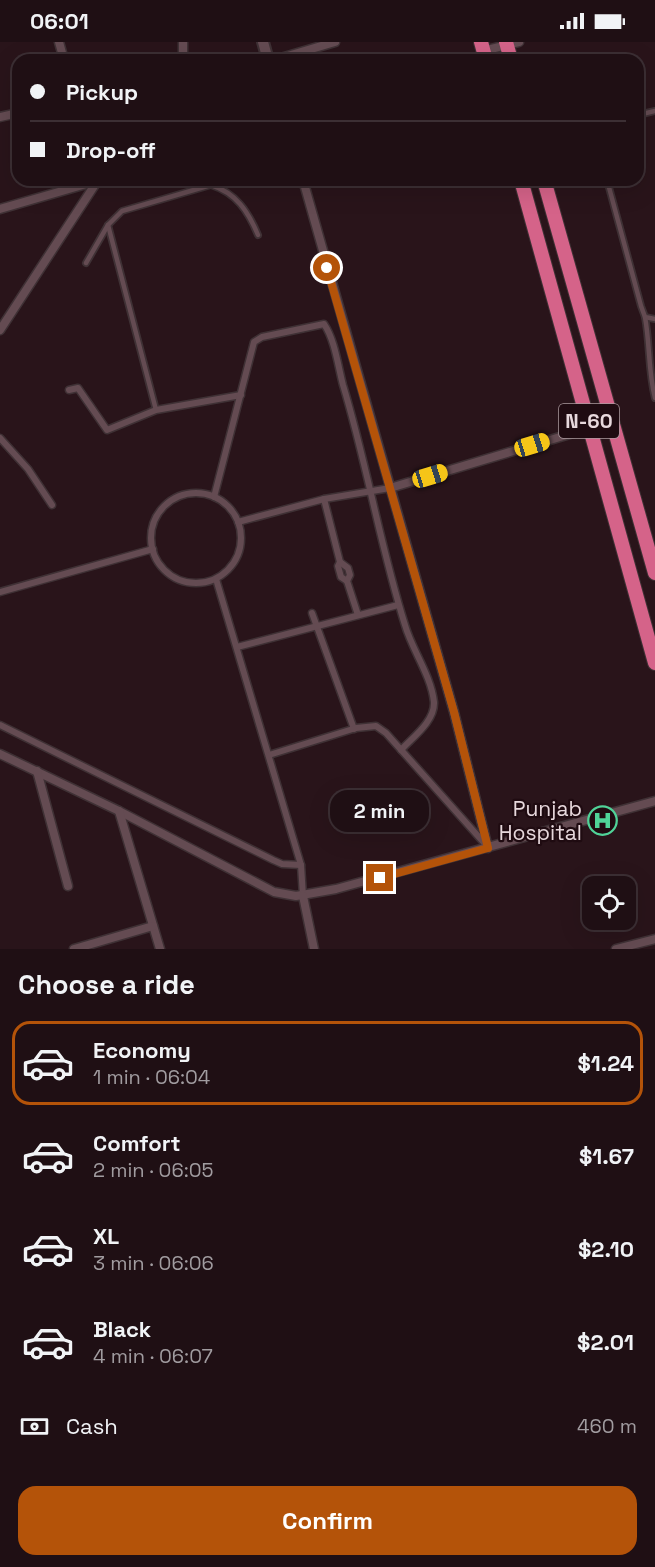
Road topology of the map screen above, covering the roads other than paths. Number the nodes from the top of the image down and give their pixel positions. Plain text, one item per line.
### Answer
1 (335, 42) edge
2 (510, 43) edge
3 (483, 51) edge
4 (294, 54) edge
5 (79, 186) edge
6 (95, 186) edge
7 (207, 186) edge
8 (214, 186) edge
9 (305, 186) edge
10 (523, 186) edge
11 (546, 186) edge
12 (610, 186) edge
13 (0, 209) edge
14 (108, 225) junction
15 (258, 235) dead end
16 (86, 263) dead end
17 (645, 317) junction
18 (655, 319) edge
19 (0, 330) edge
20 (590, 344) junction
21 (569, 350) junction
22 (69, 390) dead end
23 (241, 395) junction
24 (655, 398) edge
25 (156, 410) junction
26 (590, 428) junction
27 (0, 438) edge
28 (390, 488) junction
29 (370, 490) junction
30 (213, 497) junction
31 (324, 499) junction
32 (52, 505) dead end
33 (238, 522) junction
34 (153, 549) junction
35 (655, 573) edge
36 (216, 579) junction
37 (0, 592) edge
38 (398, 605) junction
39 (312, 613) dead end
40 (358, 615) junction
41 (317, 626) junction
42 (237, 647) junction
43 (655, 663) edge
44 (0, 725) edge
45 (354, 729) junction
46 (401, 750) junction
47 (0, 754) edge
48 (268, 755) junction
49 (37, 771) junction
50 (655, 801) edge
51 (119, 811) junction
52 (488, 848) junction
53 (301, 865) junction
54 (68, 886) dead end
55 (303, 896) junction
56 (153, 926) junction
57 (655, 939) edge
58 (74, 949) edge
59 (160, 949) edge
60 (314, 949) edge
61 (615, 949) edge

1 - 4 street
2 - 3 street
5 - 13 street
6 - 19 street
7 - 14 lane
8 - 15 lane
9 - 28 street
10 - 21 highway, N-60
11 - 20 highway, N-60
12 - 17 lane
14 - 16 lane
14 - 25 lane
17 - 18 lane
17 - 24 lane
20 - 21 highway
20 - 35 highway, N-60
21 - 26 highway, N-60
22 - 25 street
23 - 25 street
23 - 29 street
23 - 30 street
26 - 28 street
26 - 43 highway, N-60
27 - 32 street
28 - 29 street
28 - 52 street
29 - 31 street
29 - 38 street
30 - 33 street
30 - 34 street
31 - 33 street
31 - 40 street
33 - 36 street
34 - 36 street
34 - 37 street
36 - 42 street
38 - 40 street
38 - 46 street
39 - 41 street
40 - 41 street
41 - 42 street
41 - 45 street
42 - 48 street
44 - 53 street
45 - 46 street
45 - 48 street
46 - 52 street
47 - 49 street
48 - 53 street
49 - 51 street
49 - 54 street
50 - 52 street
51 - 55 street
51 - 56 street
52 - 55 street
53 - 55 street
55 - 60 street
56 - 58 street
56 - 59 street
57 - 61 street

